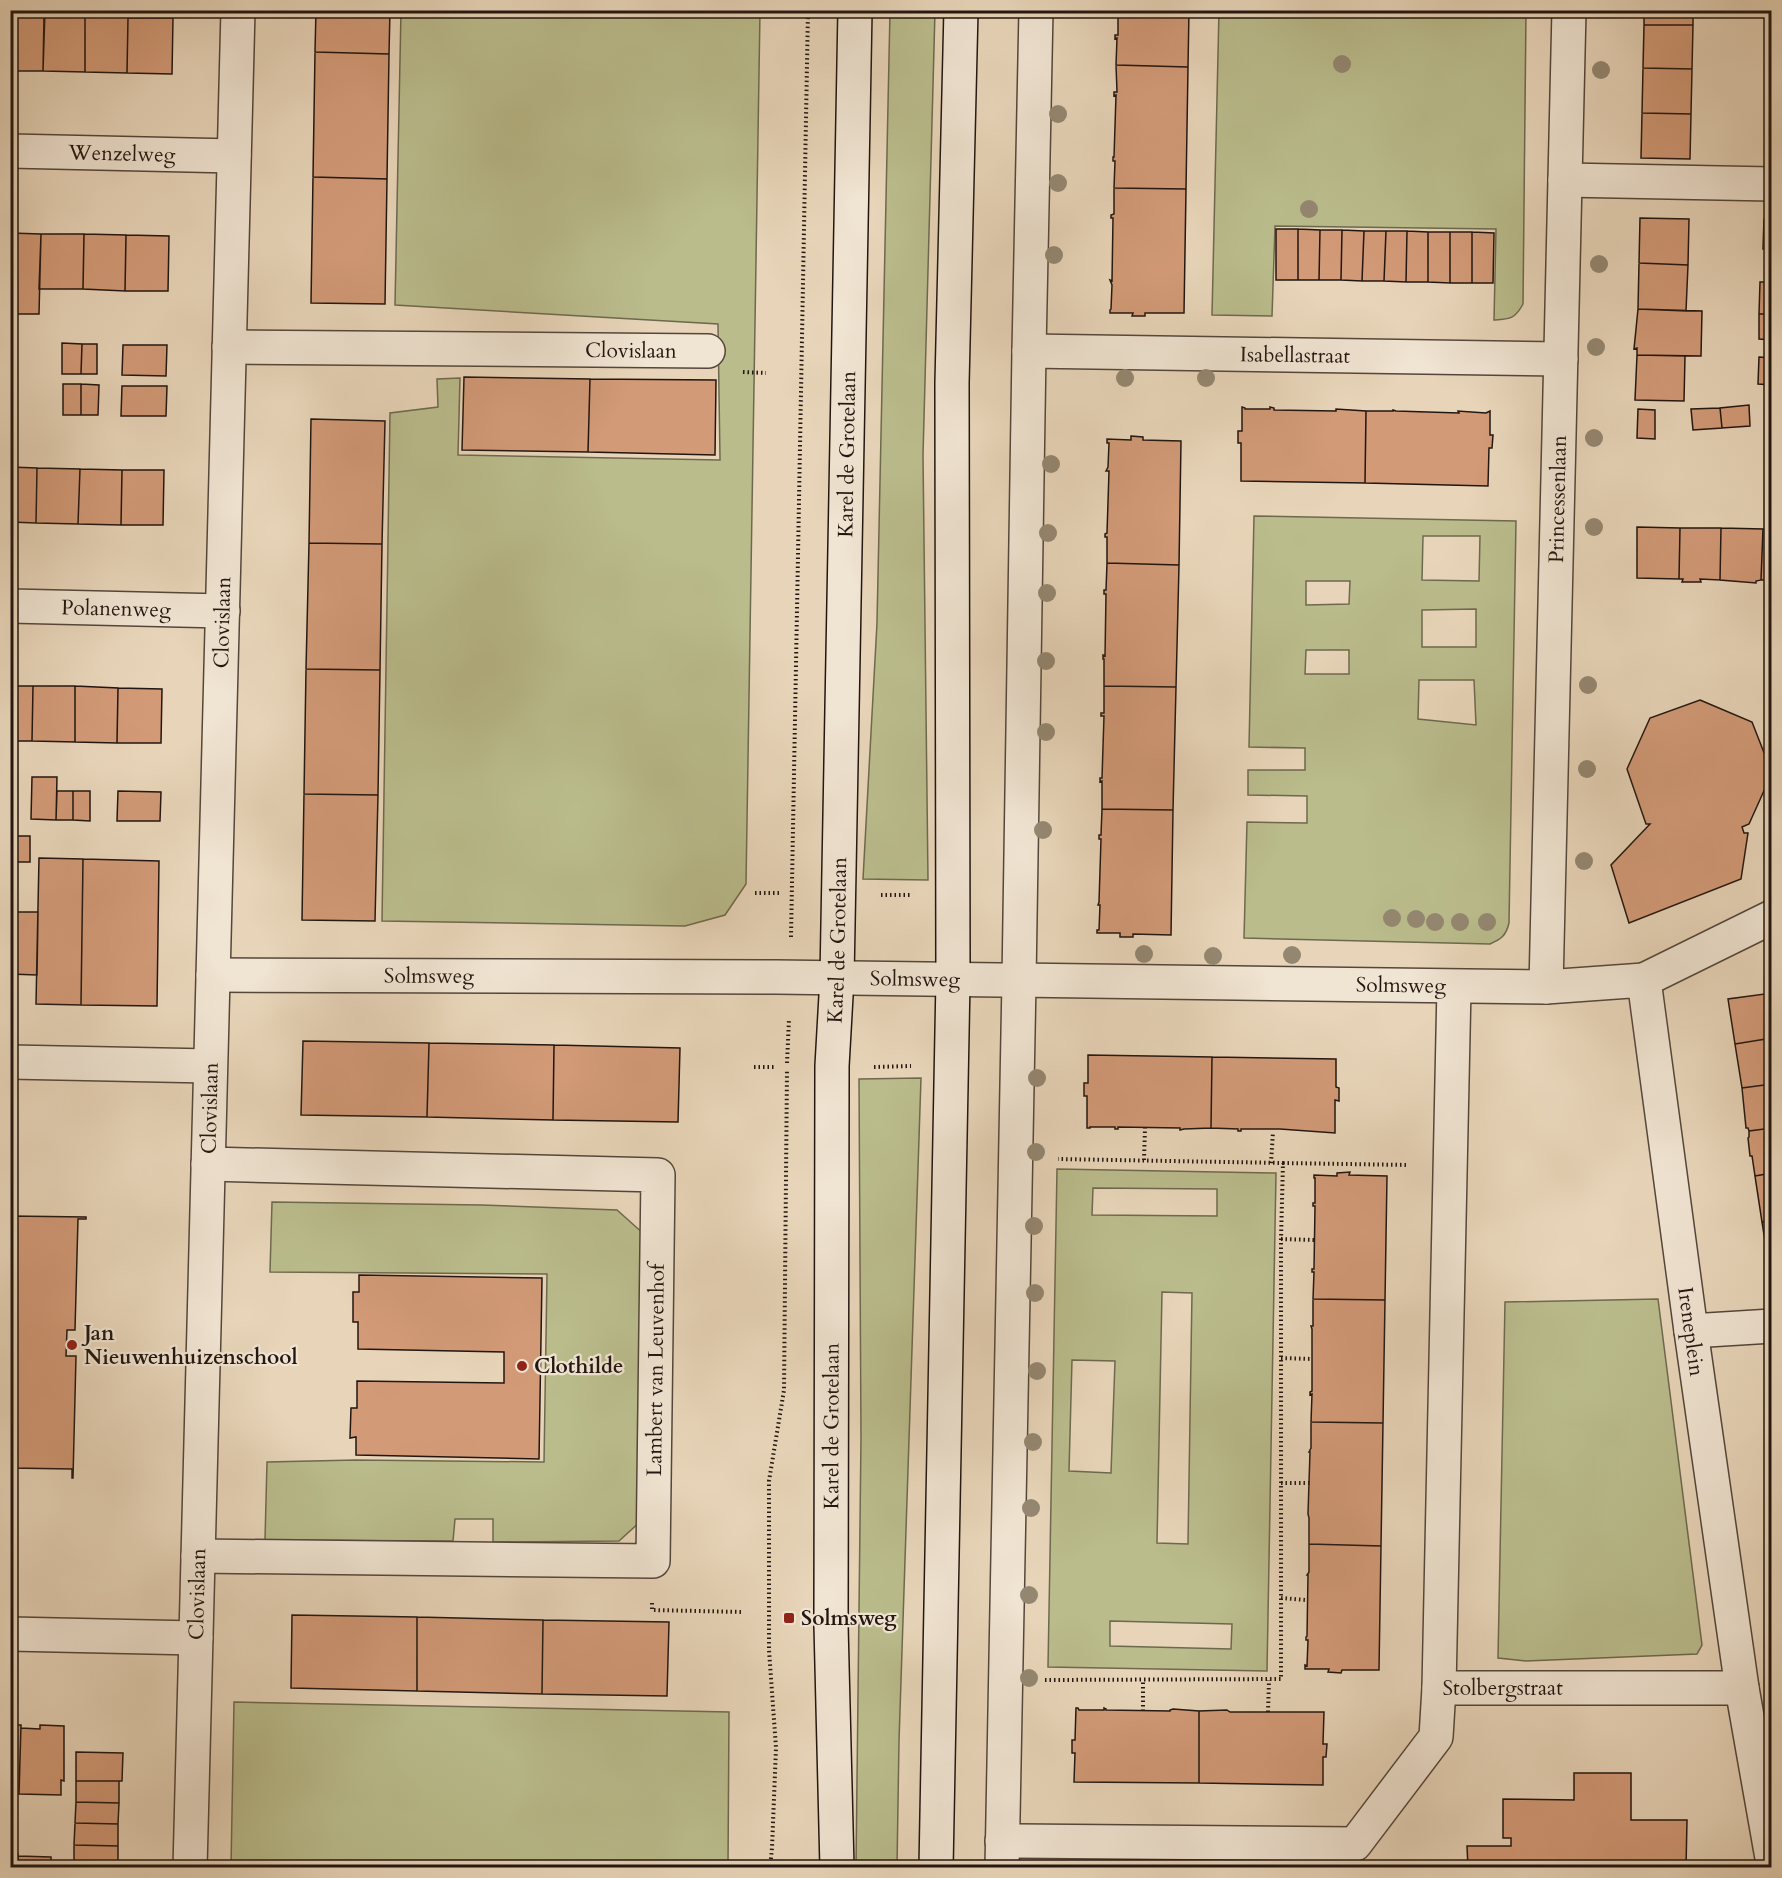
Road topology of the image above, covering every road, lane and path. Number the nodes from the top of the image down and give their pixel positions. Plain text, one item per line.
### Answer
1 (238, 10) edge
2 (855, 10) edge
3 (961, 10) edge
4 (1036, 10) edge
5 (1569, 10) edge
6 (10, 151) edge
7 (234, 156) junction
8 (1565, 180) junction
9 (1772, 184) edge
10 (229, 347) junction
11 (708, 351) dead end
12 (1029, 351) junction
13 (1560, 359) junction
14 (10, 606) edge
15 (222, 610) junction
16 (755, 893) dead end
17 (780, 893) dead end
18 (873, 895) dead end
19 (917, 895) dead end
20 (1772, 917) edge
21 (213, 975) junction
22 (837, 978) junction
23 (953, 980) junction
24 (1644, 980) junction
25 (1019, 981) junction
26 (1454, 987) junction
27 (1546, 987) junction
28 (10, 1062) edge
29 (210, 1066) junction
30 (914, 1066) dead end
31 (754, 1067) dead end
32 (776, 1067) dead end
33 (869, 1067) dead end
34 (1145, 1128) dead end
35 (1273, 1132) dead end
36 (1048, 1159) dead end
37 (1144, 1160) junction
38 (1271, 1163) junction
39 (1283, 1163) junction
40 (208, 1164) junction
41 (1450, 1166) junction
42 (1281, 1239) junction
43 (1314, 1240) dead end
44 (1772, 1326) edge
45 (1691, 1331) junction
46 (1281, 1358) junction
47 (1312, 1359) dead end
48 (1281, 1483) junction
49 (1310, 1483) dead end
50 (198, 1556) junction
51 (652, 1561) junction
52 (1281, 1598) junction
53 (1306, 1600) dead end
54 (743, 1612) dead end
55 (10, 1634) edge
56 (196, 1638) junction
57 (1038, 1680) dead end
58 (1143, 1680) junction
59 (1269, 1680) junction
60 (1439, 1688) junction
61 (1742, 1688) junction
62 (1143, 1711) dead end
63 (1268, 1712) dead end
64 (1764, 1779) edge
65 (1002, 1855) edge
66 (1772, 1858) edge
67 (190, 1868) edge
68 (837, 1868) edge
69 (936, 1868) edge

1 - 7 street, Clovislaan
2 - 22 street, Karel de Grotelaan
3 - 23 street
4 - 12 street
5 - 8 street, Princessenlaan
6 - 7 street, Wenzelweg
7 - 10 street, Clovislaan
8 - 9 street
8 - 13 street, Princessenlaan
10 - 11 street, Clovislaan
10 - 15 street, Clovislaan
12 - 13 street, Isabellastraat
12 - 25 street
13 - 27 street, Princessenlaan
14 - 15 street, Polanenweg
15 - 21 street, Clovislaan
16 - 17 path
18 - 19 path
20 - 24 street
21 - 22 street, Solmsweg
21 - 29 street, Clovislaan
22 - 23 street, Solmsweg
22 - 68 street, Karel de Grotelaan
23 - 25 street, Solmsweg
23 - 69 street
24 - 27 street
24 - 45 street, Ireneplein
25 - 26 street, Solmsweg
25 - 65 street
26 - 27 street, Solmsweg
26 - 41 street
28 - 29 street
29 - 40 street, Clovislaan
30 - 33 path
31 - 32 path
34 - 37 path
35 - 38 path
36 - 37 path
37 - 38 path
38 - 39 path
39 - 41 path
39 - 42 path
40 - 50 street, Clovislaan
40 - 51 street, Lambert van Leuvenhof
41 - 60 street
42 - 43 path
42 - 46 path
44 - 45 street
45 - 61 street, Ireneplein
46 - 47 path
46 - 48 path
48 - 49 path
48 - 52 path
50 - 51 street
50 - 56 street, Clovislaan
51 - 54 path
52 - 53 path
52 - 59 path
55 - 56 street
56 - 67 street, Clovislaan
57 - 58 path
58 - 59 path
58 - 62 path
59 - 63 path
60 - 61 street, Stolbergstraat
60 - 65 street, Stolbergstraat
61 - 64 street, Ireneplein
64 - 66 street, Ireneplein

